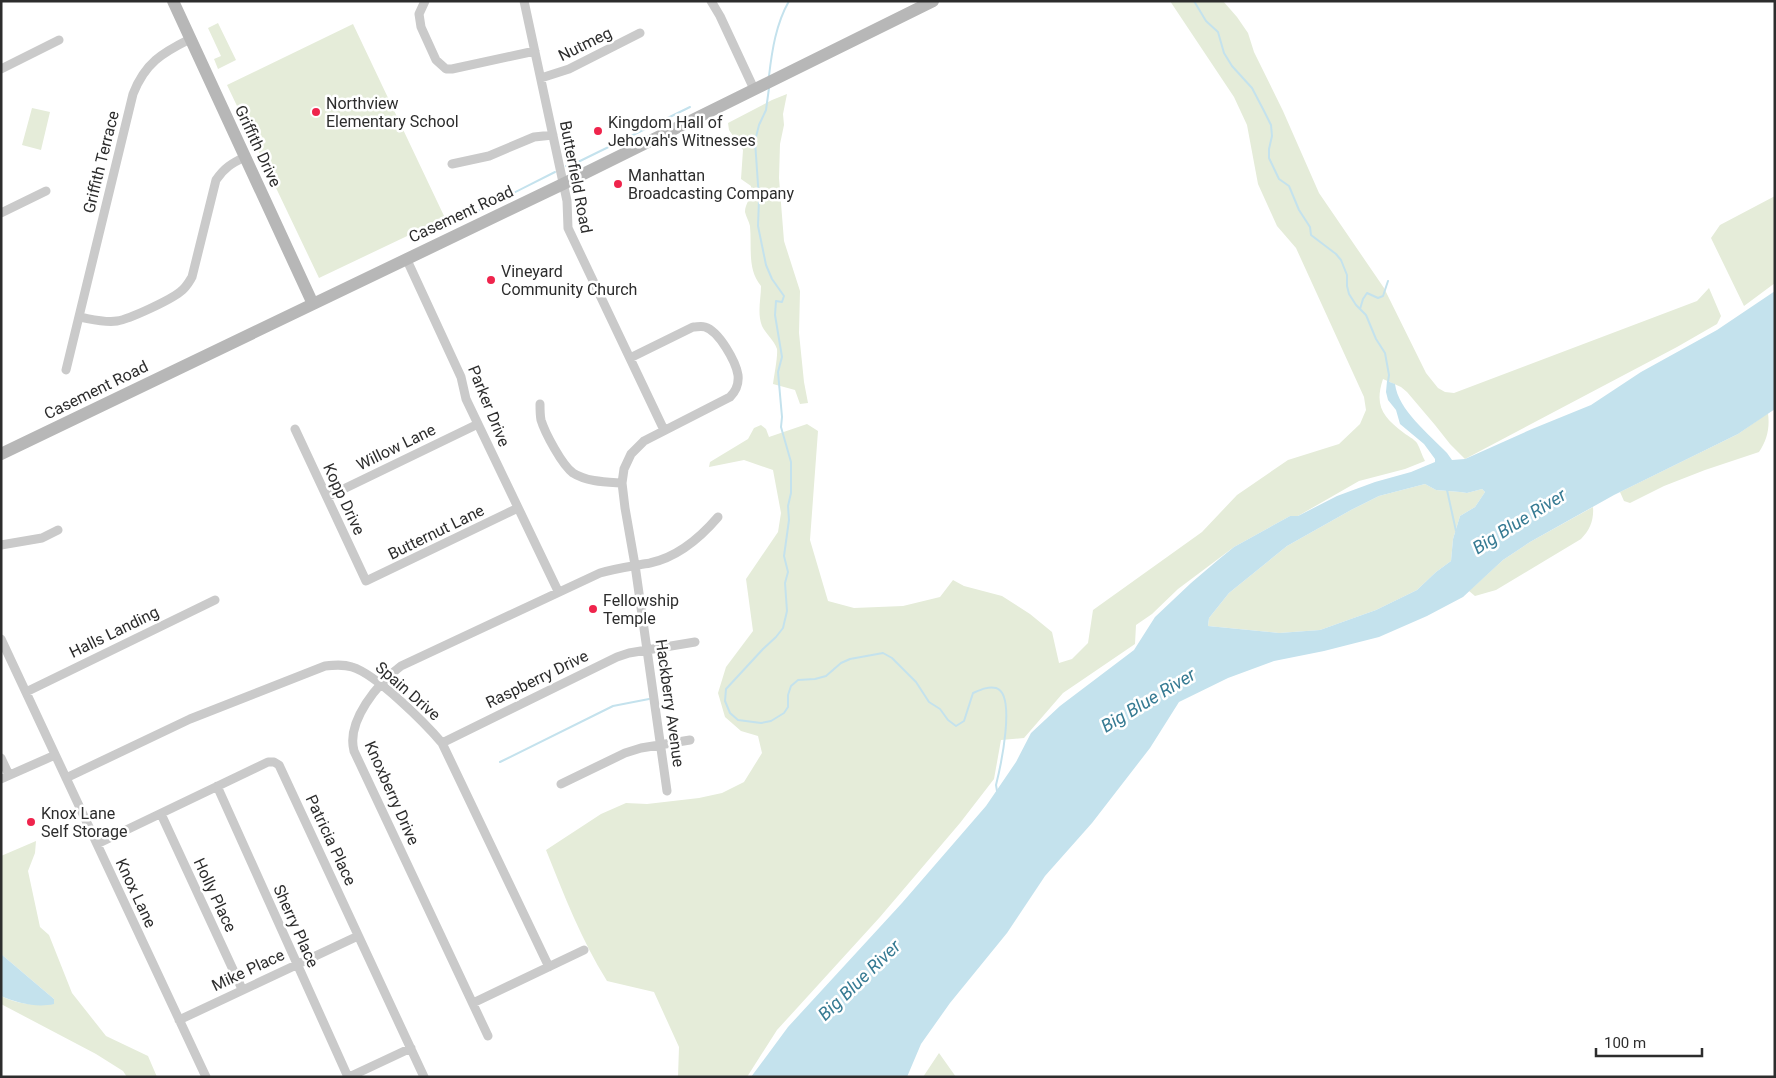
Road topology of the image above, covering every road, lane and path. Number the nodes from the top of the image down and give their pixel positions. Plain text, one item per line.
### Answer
1 (173, 1) edge
2 (425, 1) edge
3 (524, 1) edge
4 (933, 1) edge
5 (716, 3) edge
6 (640, 33) dead end
7 (190, 39) junction
8 (59, 40) dead end
9 (535, 51) junction
10 (1, 69) edge
11 (541, 78) junction
12 (758, 87) junction
13 (553, 135) junction
14 (245, 157) junction
15 (452, 164) dead end
16 (564, 184) junction
17 (46, 191) dead end
18 (1, 213) edge
19 (406, 258) junction
20 (313, 304) junction
21 (79, 316) junction
22 (630, 358) junction
23 (66, 370) dead end
24 (540, 404) dead end
25 (478, 424) junction
26 (295, 429) dead end
27 (664, 430) junction
28 (1, 454) edge
29 (622, 483) junction
30 (327, 497) junction
31 (518, 508) junction
32 (718, 517) dead end
33 (58, 530) dead end
34 (1, 545) edge
35 (635, 565) junction
36 (366, 582) joint
37 (558, 591) junction
38 (215, 600) dead end
39 (1, 639) edge
40 (695, 642) dead end
41 (647, 650) junction
42 (382, 684) junction
43 (26, 692) junction
44 (690, 740) dead end
45 (442, 743) junction
46 (660, 745) junction
47 (55, 755) junction
48 (1, 758) edge
49 (5, 777) edge
50 (66, 778) junction
51 (561, 784) dead end
52 (217, 786) junction
53 (667, 791) dead end
54 (161, 814) junction
55 (97, 844) junction
56 (358, 936) junction
57 (584, 950) dead end
58 (297, 964) junction
59 (549, 967) junction
60 (242, 989) junction
61 (473, 1003) junction
62 (179, 1020) junction
63 (488, 1036) dead end
64 (411, 1048) junction
65 (206, 1077) edge
66 (349, 1077) edge
67 (424, 1077) edge

1 - 7 street, Griffith Drive
2 - 9 street
3 - 9 street, Butterfield Road
4 - 12 street, Casement Road
5 - 12 street
6 - 11 street, Nutmeg
7 - 14 street, Griffith Drive
7 - 21 street, Griffith Terrace
8 - 10 street
9 - 11 street, Butterfield Road
11 - 13 street, Butterfield Road
12 - 16 street, Casement Road
13 - 15 street
13 - 16 street, Butterfield Road
14 - 20 street, Griffith Drive
14 - 21 street
16 - 19 street, Casement Road
16 - 22 street, Butterfield Road
17 - 18 street
19 - 20 street, Casement Road
19 - 25 street, Parker Drive
20 - 28 street, Casement Road
21 - 23 street, Griffith Terrace
22 - 27 street, Butterfield Road
22 - 27 street, Hackberry Avenue
24 - 29 street
25 - 30 street, Willow Lane
25 - 31 street, Parker Drive
26 - 30 street, Kopp Drive
27 - 29 street, Hackberry Avenue
29 - 35 street, Hackberry Avenue
30 - 36 street, Kopp Drive
31 - 36 street, Butternut Lane
31 - 37 street, Parker Drive
32 - 35 street, Knoxberry Drive
33 - 34 street
35 - 37 street, Knoxberry Drive
35 - 41 street, Hackberry Avenue
37 - 42 street, Knoxberry Drive
38 - 43 street, Halls Landing
39 - 43 street, Knox Lane
40 - 41 street, Raspberry Drive
41 - 45 street, Raspberry Drive
41 - 46 street, Hackberry Avenue
42 - 45 street, Spain Drive
42 - 50 street, Spain Drive
42 - 61 street, Knoxberry Drive
43 - 47 street, Knox Lane
44 - 46 street
45 - 59 street, Spain Drive
46 - 51 street
46 - 53 street, Hackberry Avenue
47 - 49 street
47 - 50 street, Knox Lane
48 - 49 street
50 - 55 street, Knox Lane
52 - 54 street, Patricia Place
52 - 56 street, Patricia Place
52 - 58 street, Sherry Place
54 - 55 street, Patricia Place
54 - 60 street, Holly Place
55 - 62 street, Knox Lane
56 - 58 street, Mike Place
56 - 64 street, Patricia Place
57 - 59 street
58 - 60 street, Mike Place
58 - 66 street, Sherry Place
59 - 61 street
60 - 62 street, Mike Place
61 - 63 street, Knoxberry Drive
62 - 65 street, Knox Lane
64 - 66 street
64 - 67 street, Patricia Place

